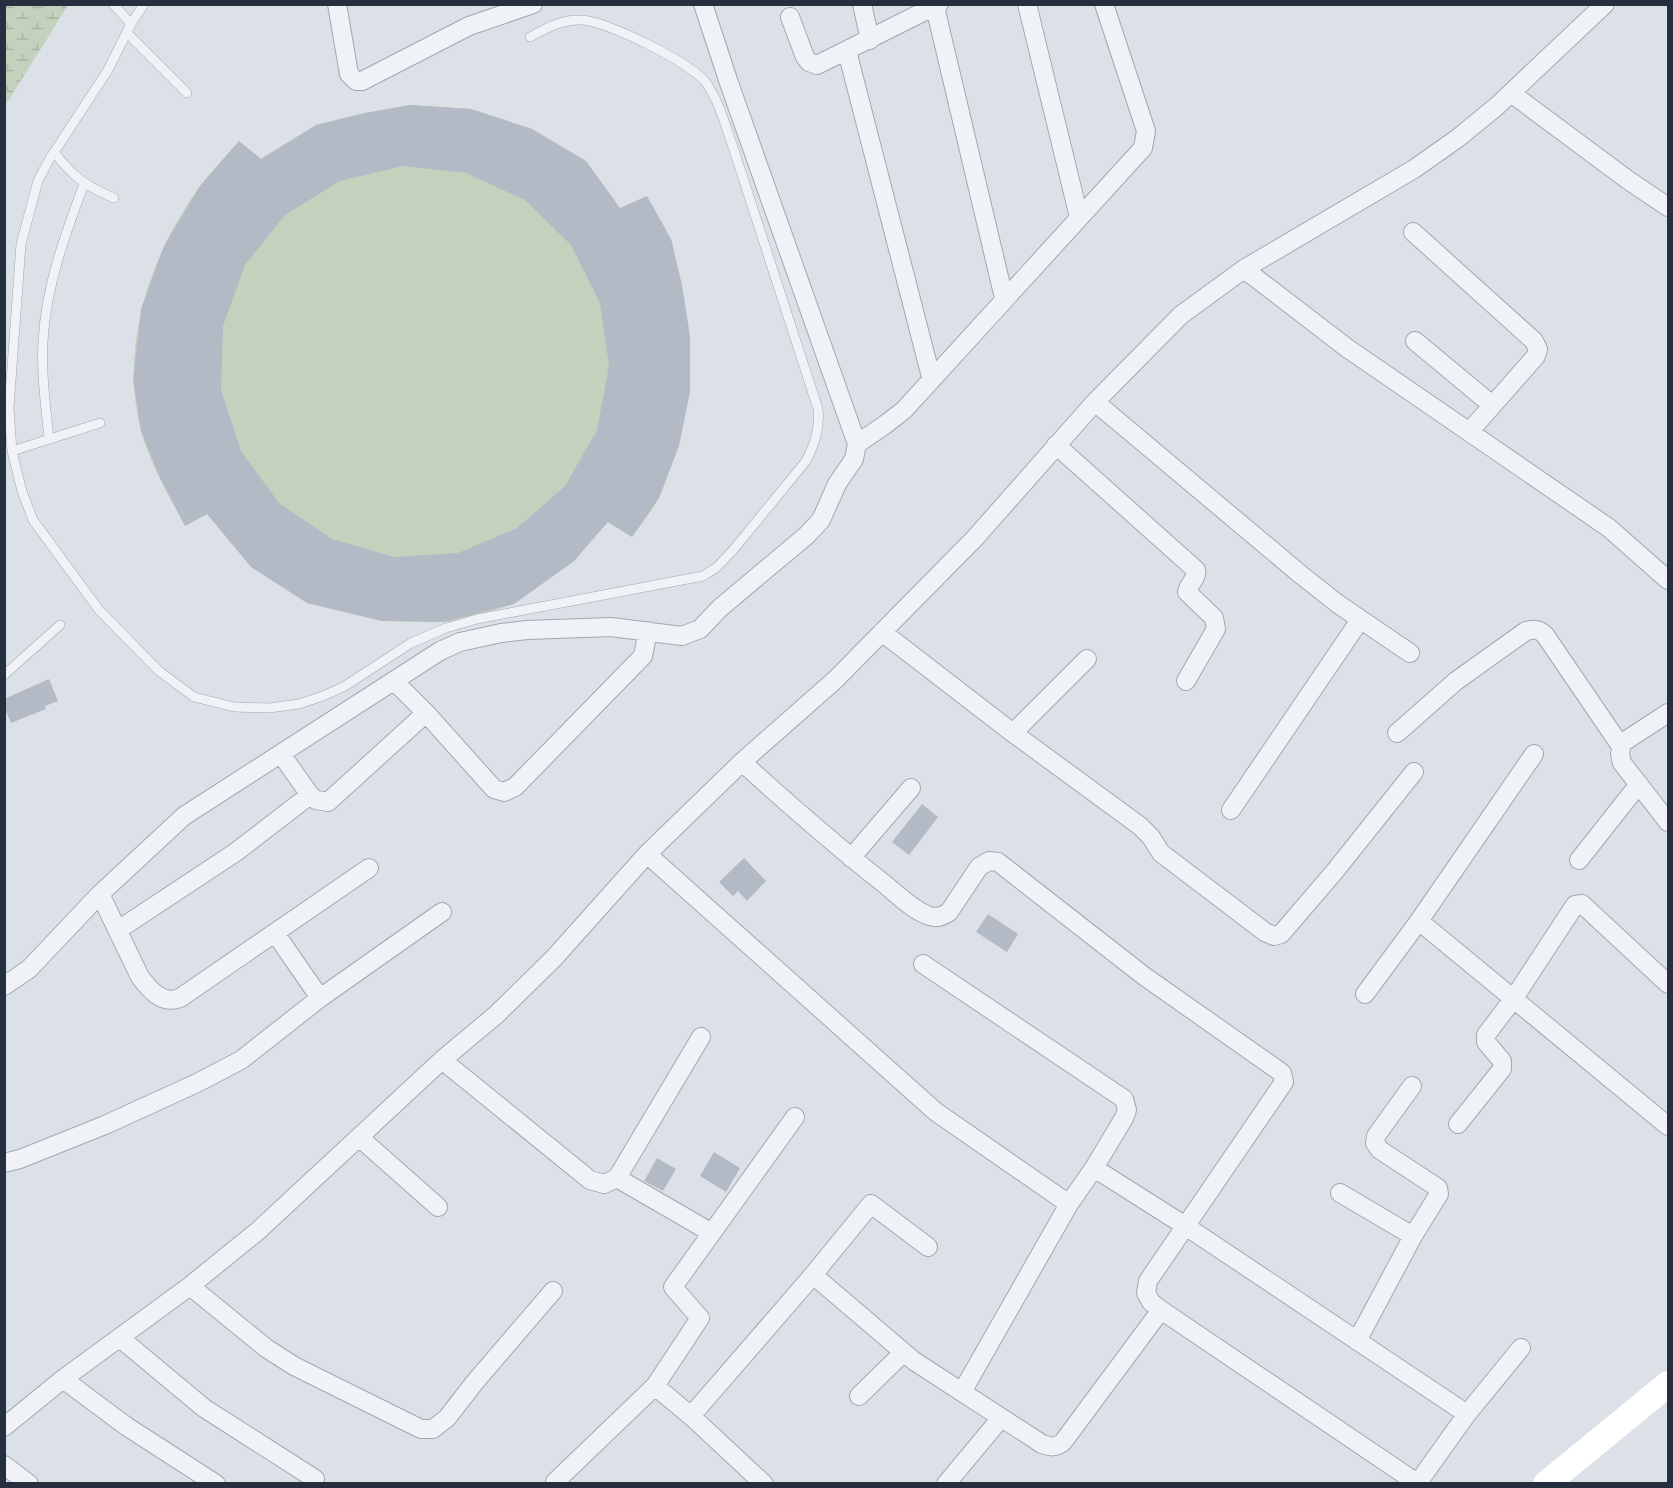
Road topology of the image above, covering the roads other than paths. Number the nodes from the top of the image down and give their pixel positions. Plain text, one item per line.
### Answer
1 (113, 4) edge
2 (144, 4) edge
3 (336, 4) edge
4 (533, 4) edge
5 (703, 4) edge
6 (862, 4) edge
7 (1027, 4) edge
8 (1104, 4) edge
9 (1605, 4) edge
10 (937, 6) edge
11 (790, 17) dead end
12 (129, 28) junction
13 (530, 37) dead end
14 (870, 40) junction
15 (847, 51) junction
16 (188, 93) dead end
17 (1510, 93) junction
18 (54, 152) junction
19 (84, 184) junction
20 (114, 198) dead end
21 (1668, 207) edge
22 (1079, 217) junction
23 (1413, 232) dead end
24 (1244, 269) junction
25 (1004, 298) junction
26 (1415, 341) dead end
27 (932, 377) junction
28 (1095, 402) junction
29 (1492, 405) junction
30 (100, 423) dead end
31 (1469, 432) junction
32 (50, 439) junction
33 (857, 444) junction
34 (1056, 445) junction
35 (12, 452) junction
36 (1668, 580) edge
37 (1360, 620) junction
38 (60, 625) dead end
39 (648, 631) junction
40 (882, 632) junction
41 (1410, 654) dead end
42 (1086, 659) dead end
43 (4, 675) edge
44 (393, 681) junction
45 (1186, 681) dead end
46 (426, 713) junction
47 (1668, 713) edge
48 (1013, 733) junction
49 (1397, 733) dead end
50 (1620, 746) junction
51 (281, 754) junction
52 (1534, 754) dead end
53 (742, 762) junction
54 (1414, 772) dead end
55 (1639, 784) junction
56 (911, 788) dead end
57 (310, 795) junction
58 (1231, 810) dead end
59 (1668, 822) edge
60 (647, 854) junction
61 (851, 858) junction
62 (1579, 860) dead end
63 (369, 867) dead end
64 (100, 894) junction
65 (442, 912) dead end
66 (1419, 921) junction
67 (118, 930) junction
68 (275, 933) junction
69 (923, 964) dead end
70 (1668, 984) edge
71 (4, 986) edge
72 (1365, 994) dead end
73 (320, 998) junction
74 (1514, 998) junction
75 (701, 1038) dead end
76 (442, 1060) junction
77 (1412, 1086) dead end
78 (795, 1117) dead end
79 (1458, 1124) dead end
80 (1668, 1126) edge
81 (360, 1138) junction
82 (4, 1163) edge
83 (1094, 1168) junction
84 (617, 1179) junction
85 (1340, 1193) dead end
86 (1069, 1204) junction
87 (438, 1206) dead end
88 (1187, 1227) junction
89 (712, 1233) junction
90 (1413, 1236) junction
91 (928, 1247) dead end
92 (813, 1275) junction
93 (190, 1286) junction
94 (553, 1291) dead end
95 (1161, 1310) junction
96 (120, 1338) junction
97 (1357, 1341) junction
98 (1521, 1347) dead end
99 (903, 1353) junction
100 (63, 1379) junction
101 (1668, 1384) edge
102 (655, 1386) junction
103 (962, 1392) junction
104 (860, 1396) dead end
105 (1668, 1402) edge
106 (1467, 1414) junction
107 (691, 1416) junction
108 (1001, 1418) junction
109 (4, 1427) edge
110 (4, 1465) edge
111 (315, 1479) dead end
112 (753, 1480) edge
113 (555, 1482) dead end
114 (1417, 1483) edge
115 (29, 1484) edge
116 (216, 1484) edge
117 (946, 1484) edge
118 (1546, 1484) edge
119 (1567, 1484) edge

1 - 12 lane
2 - 12 lane
3 - 4 street
5 - 33 street
6 - 14 street
7 - 22 street
8 - 22 street
9 - 17 street
10 - 14 street
10 - 25 street
11 - 15 street
12 - 16 lane
12 - 18 lane
13 - 35 lane
14 - 15 street
15 - 27 street
17 - 21 street
17 - 24 street
18 - 19 lane
18 - 35 lane
19 - 20 lane
19 - 32 lane
22 - 25 street
23 - 29 street
24 - 28 street
24 - 31 street
25 - 27 street
26 - 29 street
27 - 33 street
28 - 34 street
28 - 37 street
29 - 31 street
30 - 32 lane
31 - 36 street
32 - 35 lane
33 - 39 street
34 - 40 street
34 - 45 street
37 - 41 street
37 - 58 street
38 - 43 lane
39 - 44 street
39 - 46 street
40 - 48 street
40 - 53 street
42 - 48 street
44 - 46 street
44 - 51 street
46 - 57 street
47 - 50 street
48 - 54 street
49 - 50 street
50 - 55 street
51 - 57 street
51 - 64 street
52 - 66 street
53 - 60 street
53 - 61 street
55 - 59 street
55 - 62 street
56 - 61 street
57 - 67 street
60 - 76 street
60 - 86 street
61 - 88 street
63 - 68 street
64 - 67 street
64 - 71 street
65 - 73 street
66 - 72 street
66 - 74 street
67 - 68 street
68 - 73 street
69 - 83 street
70 - 74 street
73 - 82 street
74 - 79 street
74 - 80 street
75 - 84 street
76 - 81 street
76 - 84 street
77 - 90 street
78 - 89 street
81 - 87 street
81 - 93 street
83 - 86 street
83 - 88 street
84 - 89 street
85 - 90 street
86 - 103 street
88 - 95 street
88 - 97 street
89 - 102 street
90 - 97 street
91 - 92 street
92 - 99 street
92 - 107 street
93 - 94 street
93 - 96 street
95 - 108 street
95 - 114 street
96 - 100 street
96 - 111 street
97 - 106 street
98 - 106 street
99 - 103 street
99 - 104 street
100 - 109 street
100 - 116 street
101 - 118 street
102 - 107 street
102 - 113 street
103 - 108 street
105 - 119 street
106 - 114 street
107 - 112 street
108 - 117 street
110 - 115 street

